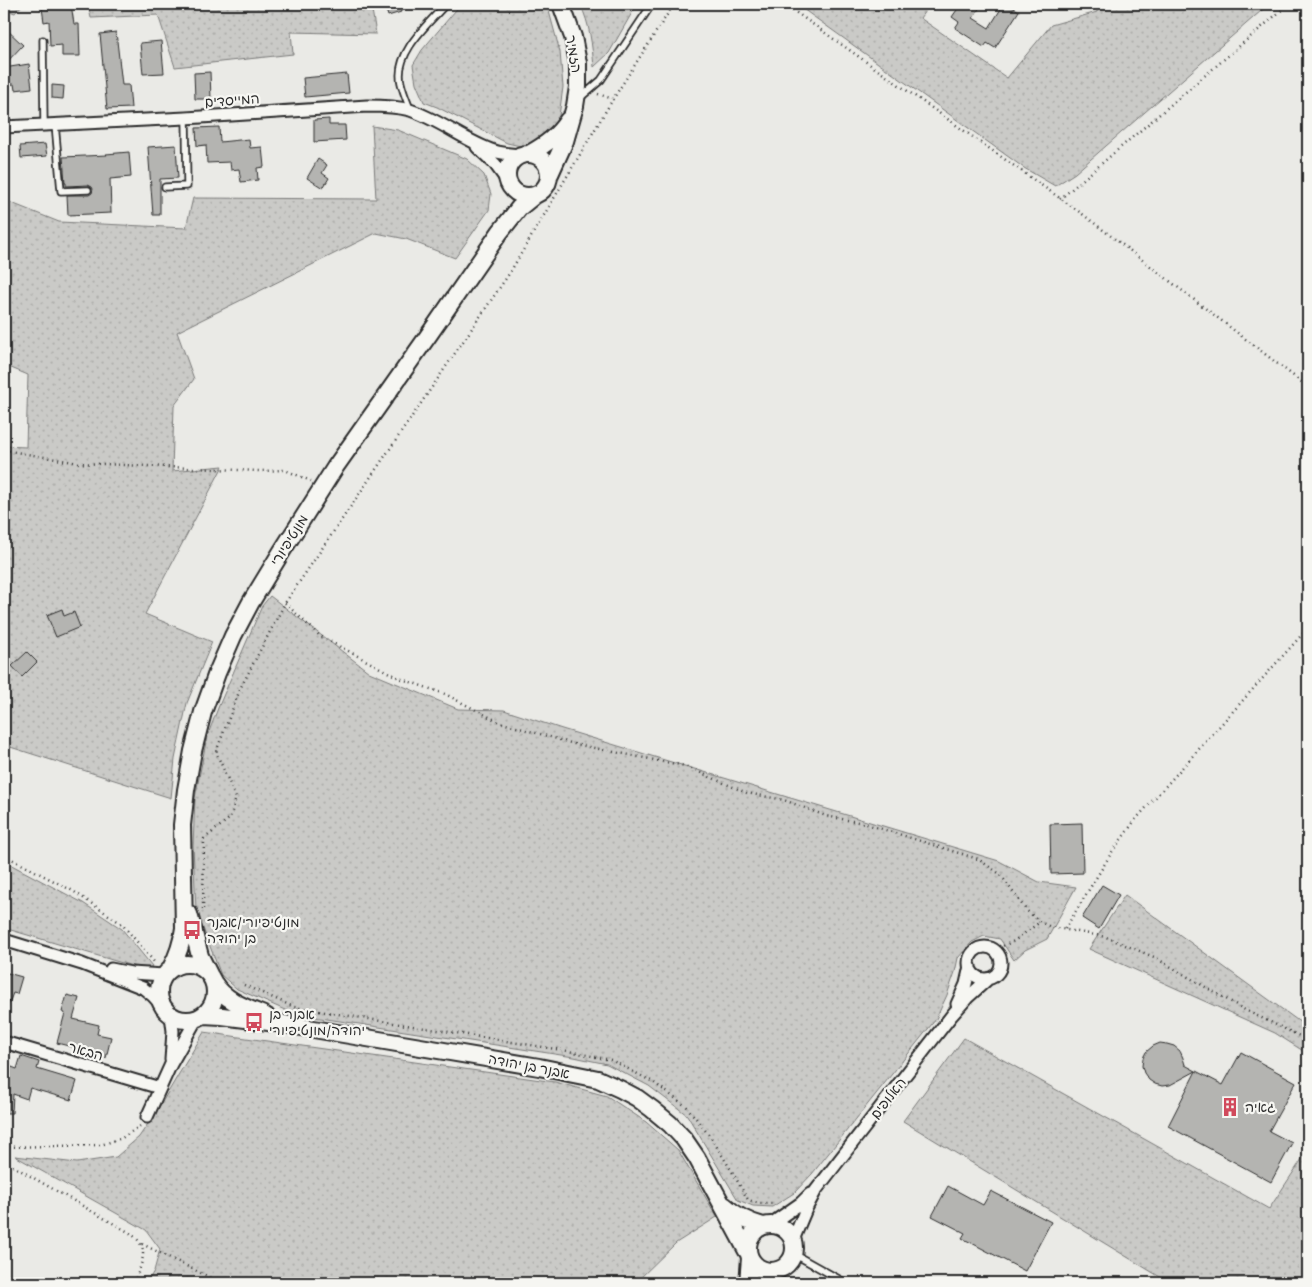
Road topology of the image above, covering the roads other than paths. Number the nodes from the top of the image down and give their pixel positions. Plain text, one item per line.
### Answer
1 (446, 4) edge
2 (561, 4) edge
3 (652, 4) edge
4 (43, 40) dead end
5 (575, 105) junction
6 (410, 110) junction
7 (186, 118) junction
8 (50, 125) junction
9 (4, 127) edge
10 (458, 133) junction
11 (525, 154) junction
12 (550, 174) junction
13 (510, 185) junction
14 (165, 187) dead end
15 (88, 190) dead end
16 (535, 195) junction
17 (500, 232) junction
18 (184, 890) junction
19 (4, 940) edge
20 (82, 964) junction
21 (970, 966) junction
22 (168, 971) junction
23 (212, 979) junction
24 (988, 979) junction
25 (167, 1011) junction
26 (952, 1015) junction
27 (200, 1017) junction
28 (284, 1024) junction
29 (4, 1042) edge
30 (171, 1064) junction
31 (160, 1088) junction
32 (147, 1117) road end
33 (824, 1181) junction
34 (721, 1202) junction
35 (767, 1225) junction
36 (794, 1247) junction
37 (749, 1255) junction
38 (782, 1269) junction
39 (748, 1283) edge
40 (768, 1283) edge
41 (846, 1283) edge

1 - 6 lane
2 - 5 street, הזמיר
3 - 5 lane
4 - 8 lane
5 - 11 street, הזמיר
5 - 12 street, הזמיר
6 - 7 street, המייסדים
6 - 10 street, המייסדים
7 - 8 street, המייסדים
7 - 14 lane
8 - 9 street, המייסדים
8 - 15 lane
10 - 11 street, המייסדים
10 - 13 street, המייסדים
11 - 12 street
11 - 13 street
12 - 16 street
13 - 16 street
13 - 17 street, מונטיפיורי
16 - 17 street, מונטיפיורי
17 - 18 street, מונטיפיורי
18 - 22 street, מונטיפיורי
18 - 23 street, מונטיפיורי
19 - 20 street
20 - 22 street
20 - 25 street
21 - 24 street
21 - 24 street
21 - 26 street, האלופים
22 - 23 street
22 - 25 street
23 - 27 street
23 - 28 street, אבנר בן יהודה
24 - 26 street, האלופים
25 - 27 street
25 - 30 street
26 - 33 street, האלופים
27 - 28 street, אבנר בן יהודה
27 - 30 street
28 - 34 street, אבנר בן יהודה
29 - 31 street, הבאר
30 - 31 street
31 - 32 street
33 - 35 street, האלופים
33 - 36 street, האלופים
34 - 35 street, אבנר בן יהודה
34 - 37 street, אבנר בן יהודה
35 - 36 street
35 - 37 street
36 - 38 street
36 - 41 lane
37 - 38 street
37 - 39 street
38 - 40 street

